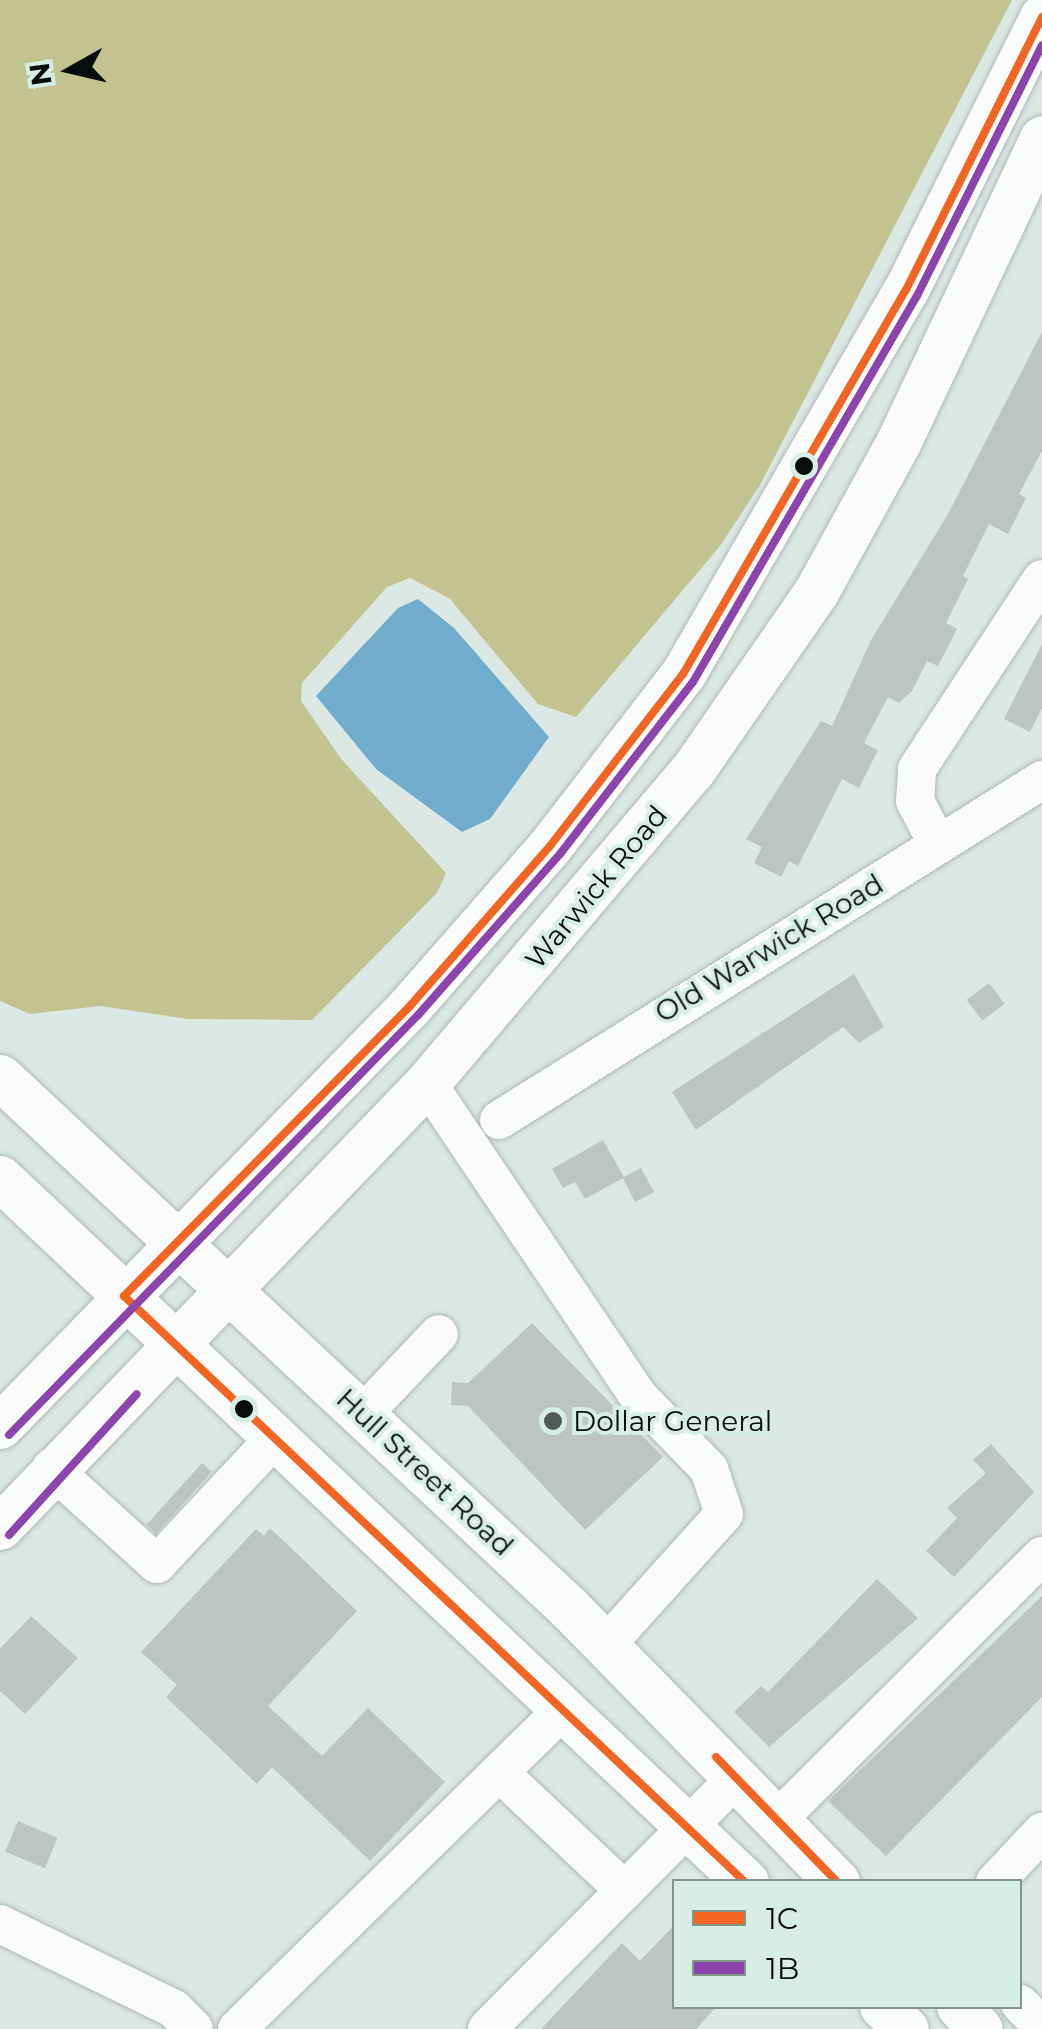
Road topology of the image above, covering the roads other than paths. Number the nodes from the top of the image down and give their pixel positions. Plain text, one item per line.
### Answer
1 (1042, 17) edge
2 (1042, 138) edge
3 (1042, 578) edge
4 (1042, 780) edge
5 (937, 844) junction
6 (0, 1077) edge
7 (427, 1083) junction
8 (500, 1120) dead end
9 (0, 1178) edge
10 (178, 1242) junction
11 (229, 1289) junction
12 (124, 1296) junction
13 (439, 1334) dead end
14 (174, 1342) junction
15 (363, 1414) junction
16 (0, 1426) edge
17 (275, 1438) junction
18 (50, 1468) junction
19 (0, 1527) edge
20 (1042, 1556) edge
21 (606, 1645) junction
22 (562, 1710) junction
23 (501, 1774) junction
24 (736, 1778) junction
25 (777, 1820) junction
26 (688, 1828) junction
27 (1042, 1832) edge
28 (743, 1879) edge
29 (834, 1879) edge
30 (998, 1879) edge
31 (626, 1891) junction
32 (0, 1924) edge
33 (1022, 2006) edge
34 (184, 2019) edge
35 (1042, 2026) edge
36 (237, 2029) edge
37 (487, 2029) edge

1 - 10 main road
2 - 7 main road, Warwick Road
3 - 5 street
4 - 5 street, Old Warwick Road
5 - 8 street, Old Warwick Road
6 - 10 main road, Hull Street Road
7 - 11 main road, Warwick Road
7 - 21 street
9 - 12 main road
10 - 11 main road, Hull Street Road
10 - 12 main road
11 - 14 main road, Warwick Road
11 - 15 main road, Hull Street Road
12 - 14 main road
12 - 16 main road
13 - 15 street
14 - 17 main road
14 - 18 main road, Warwick Road
15 - 21 main road, Hull Street Road
17 - 18 street
17 - 22 main road
18 - 19 main road, Warwick Road
20 - 25 street
21 - 24 main road, Hull Street Road
22 - 23 street
22 - 26 main road
23 - 31 street
23 - 36 street
24 - 25 main road, Hull Street Road
24 - 26 street
25 - 29 main road, Hull Street Road
26 - 28 main road
26 - 31 street
27 - 30 street
31 - 37 street
32 - 34 street
33 - 35 street

